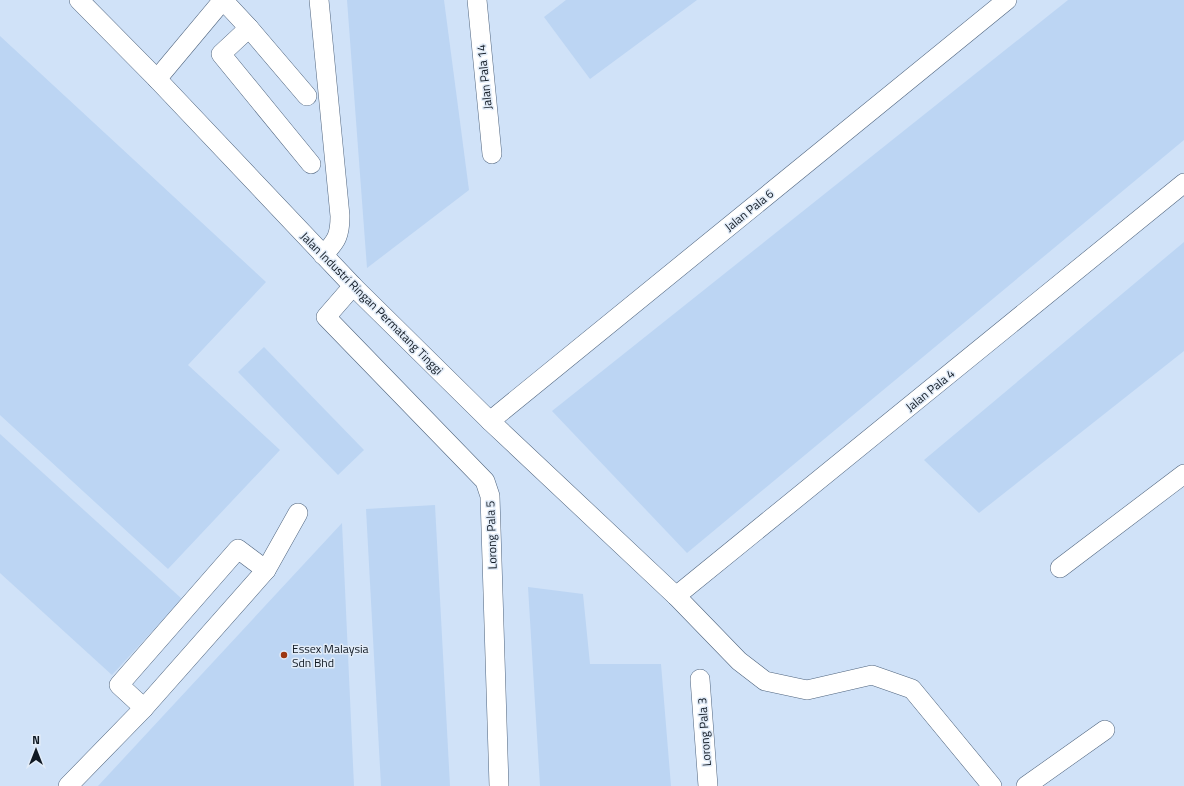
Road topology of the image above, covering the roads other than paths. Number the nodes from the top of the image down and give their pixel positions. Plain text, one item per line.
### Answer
1 (79, 0) edge
2 (223, 0) edge
3 (320, 0) edge
4 (477, 0) edge
5 (1007, 0) edge
6 (249, 28) junction
7 (157, 79) junction
8 (307, 96) dead end
9 (492, 154) dead end
10 (311, 164) dead end
11 (1184, 183) edge
12 (323, 255) junction
13 (353, 286) junction
14 (490, 421) junction
15 (1184, 474) edge
16 (298, 513) dead end
17 (1060, 568) dead end
18 (266, 570) junction
19 (676, 596) junction
20 (700, 678) dead end
21 (144, 708) junction
22 (1105, 730) dead end
23 (68, 786) edge
24 (499, 786) edge
25 (708, 786) edge
26 (992, 786) edge
27 (1026, 786) edge

1 - 7 street, Jalan Industri Ringan Permatang Tinggi
2 - 6 street
2 - 7 street
3 - 12 street
4 - 9 street, Jalan Pala 14
5 - 14 street, Jalan Pala 6
6 - 8 street
6 - 10 street
7 - 12 street, Jalan Industri Ringan Permatang Tinggi
11 - 19 street, Jalan Pala 4
12 - 13 street, Jalan Industri Ringan Permatang Tinggi
13 - 14 street, Jalan Industri Ringan Permatang Tinggi
13 - 24 street, Lorong Pala 5
14 - 19 street, Jalan Industri Ringan Permatang Tinggi
15 - 17 street
16 - 18 street
18 - 21 street
18 - 21 street
19 - 26 street, Jalan Industri Ringan Permatang Tinggi
20 - 25 street, Lorong Pala 3
21 - 23 street
22 - 27 street

